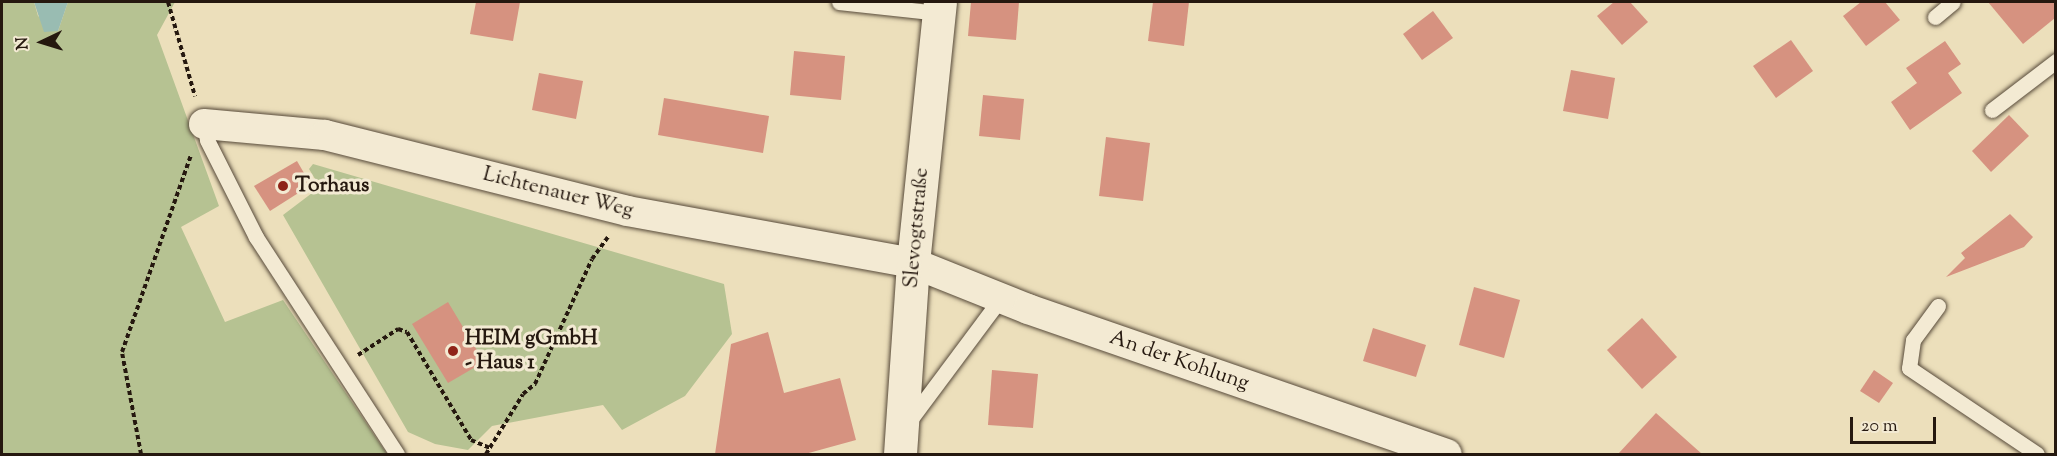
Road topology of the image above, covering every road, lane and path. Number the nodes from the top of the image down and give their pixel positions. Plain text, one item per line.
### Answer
1 (168, 2) edge
2 (839, 2) edge
3 (1953, 2) edge
4 (939, 7) edge
5 (1935, 16) dead end
6 (2055, 61) edge
7 (1992, 110) dead end
8 (204, 124) junction
9 (627, 212) junction
10 (913, 263) junction
11 (1000, 298) junction
12 (1938, 306) dead end
13 (350, 362) dead end
14 (901, 443) edge
15 (490, 448) junction
16 (141, 454) edge
17 (397, 454) edge
18 (486, 454) edge
19 (1447, 454) edge
20 (2037, 454) edge

1 - 8 path
2 - 4 lane
3 - 5 lane
4 - 10 street, Slevogtstraße
6 - 7 lane
8 - 9 street, Lichtenauer Weg
8 - 16 path
8 - 17 lane
9 - 10 street, Lichtenauer Weg
9 - 15 path
10 - 11 street, An der Kohlung
10 - 14 street, Slevogtstraße
11 - 14 lane
11 - 19 street, An der Kohlung
12 - 20 lane
13 - 15 path
15 - 18 path

